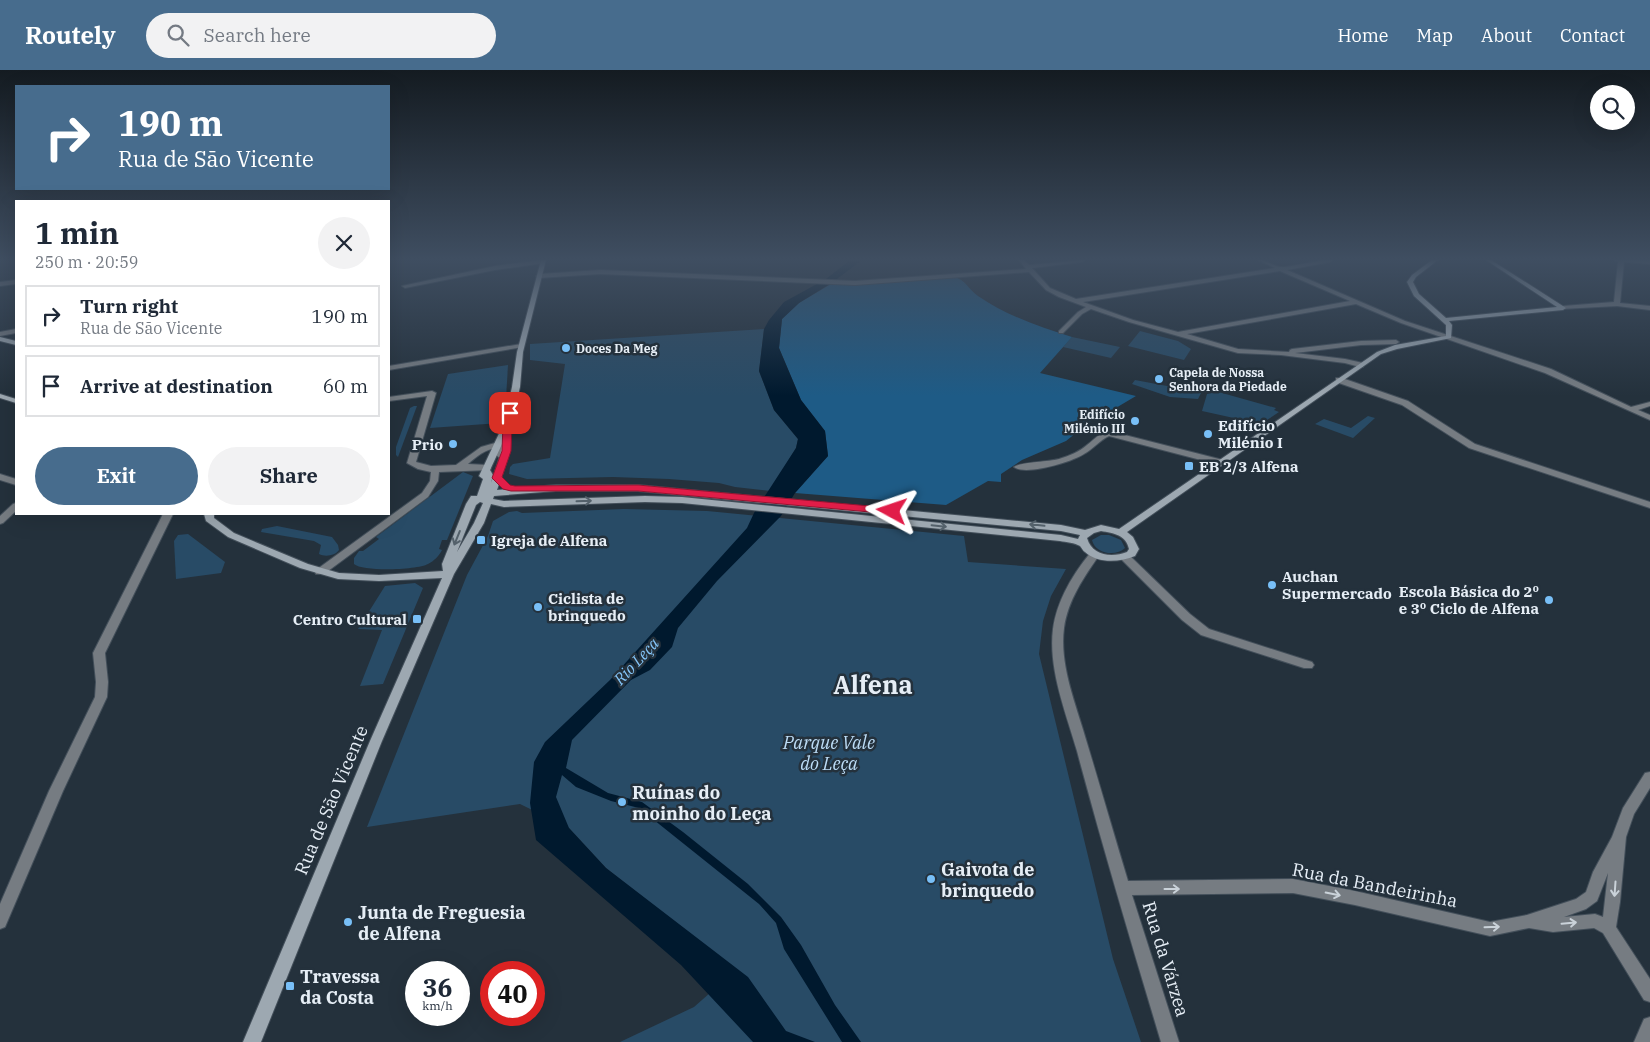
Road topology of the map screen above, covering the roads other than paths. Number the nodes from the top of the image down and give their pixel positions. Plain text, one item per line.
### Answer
1 (531, 305) edge
2 (1086, 305) edge
3 (1337, 305) edge
4 (1364, 305) edge
5 (1428, 305) edge
6 (1559, 305) edge
7 (1599, 305) edge
8 (1628, 305) edge
9 (1090, 307) junction
10 (1563, 308) junction
11 (1650, 308) edge
12 (1445, 320) junction
13 (1061, 332) dead end
14 (15, 333) edge
15 (0, 334) edge
16 (15, 334) edge
17 (1176, 334) junction
18 (1448, 336) junction
19 (3, 340) edge
20 (1396, 342) dead end
21 (521, 346) junction
22 (1281, 353) junction
23 (1360, 365) junction
24 (390, 368) edge
25 (1340, 380) junction
26 (0, 396) edge
27 (390, 399) edge
28 (15, 401) edge
29 (1650, 404) edge
30 (1631, 409) junction
31 (1650, 418) edge
32 (508, 424) junction
33 (496, 445) junction
34 (504, 457) junction
35 (1220, 462) junction
36 (1018, 466) dead end
37 (459, 467) junction
38 (486, 470) junction
39 (434, 471) junction
40 (0, 477) edge
41 (497, 478) junction
42 (15, 482) edge
43 (552, 488) junction
44 (524, 490) junction
45 (487, 497) junction
46 (724, 499) junction
47 (551, 503) junction
48 (471, 504) junction
49 (518, 504) junction
50 (1650, 505) edge
51 (15, 507) edge
52 (823, 509) junction
53 (168, 515) edge
54 (208, 515) edge
55 (481, 518) junction
56 (0, 520) edge
57 (1121, 532) junction
58 (1086, 533) junction
59 (1083, 544) junction
60 (1095, 554) junction
61 (1125, 557) junction
62 (320, 572) junction
63 (449, 574) junction
64 (1308, 665) dead end
65 (1650, 777) edge
66 (1618, 840) junction
67 (1123, 888) junction
68 (0, 922) edge
69 (1527, 922) junction
70 (1608, 928) junction
71 (1650, 994) edge
72 (1650, 1025) edge
73 (252, 1042) edge
74 (1170, 1042) edge
75 (1643, 1042) edge

1 - 21 street, Rua de São Vicente
2 - 9 street
3 - 17 street
4 - 18 street
5 - 12 street
6 - 10 street
7 - 10 street
8 - 11 street
9 - 13 street
9 - 17 street
10 - 12 street
12 - 18 street
14 - 15 street
16 - 19 street
17 - 22 street
18 - 23 street
18 - 30 street
20 - 22 street
21 - 24 street
21 - 32 street, Rua de São Vicente
22 - 23 street
23 - 25 street
25 - 35 street
25 - 50 street
26 - 28 street
27 - 39 street
29 - 30 street
30 - 31 street
32 - 33 street, Rua de São Vicente
32 - 34 street, Rua de São Vicente
33 - 34 street
33 - 37 street
33 - 38 street, Rua de São Vicente
34 - 41 street, Rua de São Vicente
35 - 36 street
35 - 57 street
37 - 38 street
37 - 39 street
38 - 45 street
38 - 48 street, Rua de São Vicente
39 - 62 street
40 - 42 street
41 - 44 street
41 - 45 street, Rua de São Vicente
43 - 44 street
43 - 46 street
43 - 47 street
44 - 45 street
45 - 48 street
45 - 49 street
45 - 55 street, Rua de São Vicente
47 -> 46 street
46 - 52 street
47 - 49 street
48 -> 63 street, Rua de São Vicente
49 - 55 street
51 - 56 street
58 -> 52 street
52 -> 59 street
53 - 68 street
54 - 62 street
55 - 63 street, Rua de São Vicente
57 - 58 street
57 - 61 street
58 - 59 street
59 - 60 street
60 - 61 street
60 - 67 street, Rua da Várzea
61 - 64 street
62 - 63 street
63 - 73 street, Rua de São Vicente
65 - 66 street
66 - 69 street, Rua da Bandeirinha
66 -> 70 street
67 -> 69 street, Rua da Bandeirinha
67 - 74 street, Rua da Várzea
69 -> 70 street, Rua da Bandeirinha
70 - 71 street
72 - 75 street

